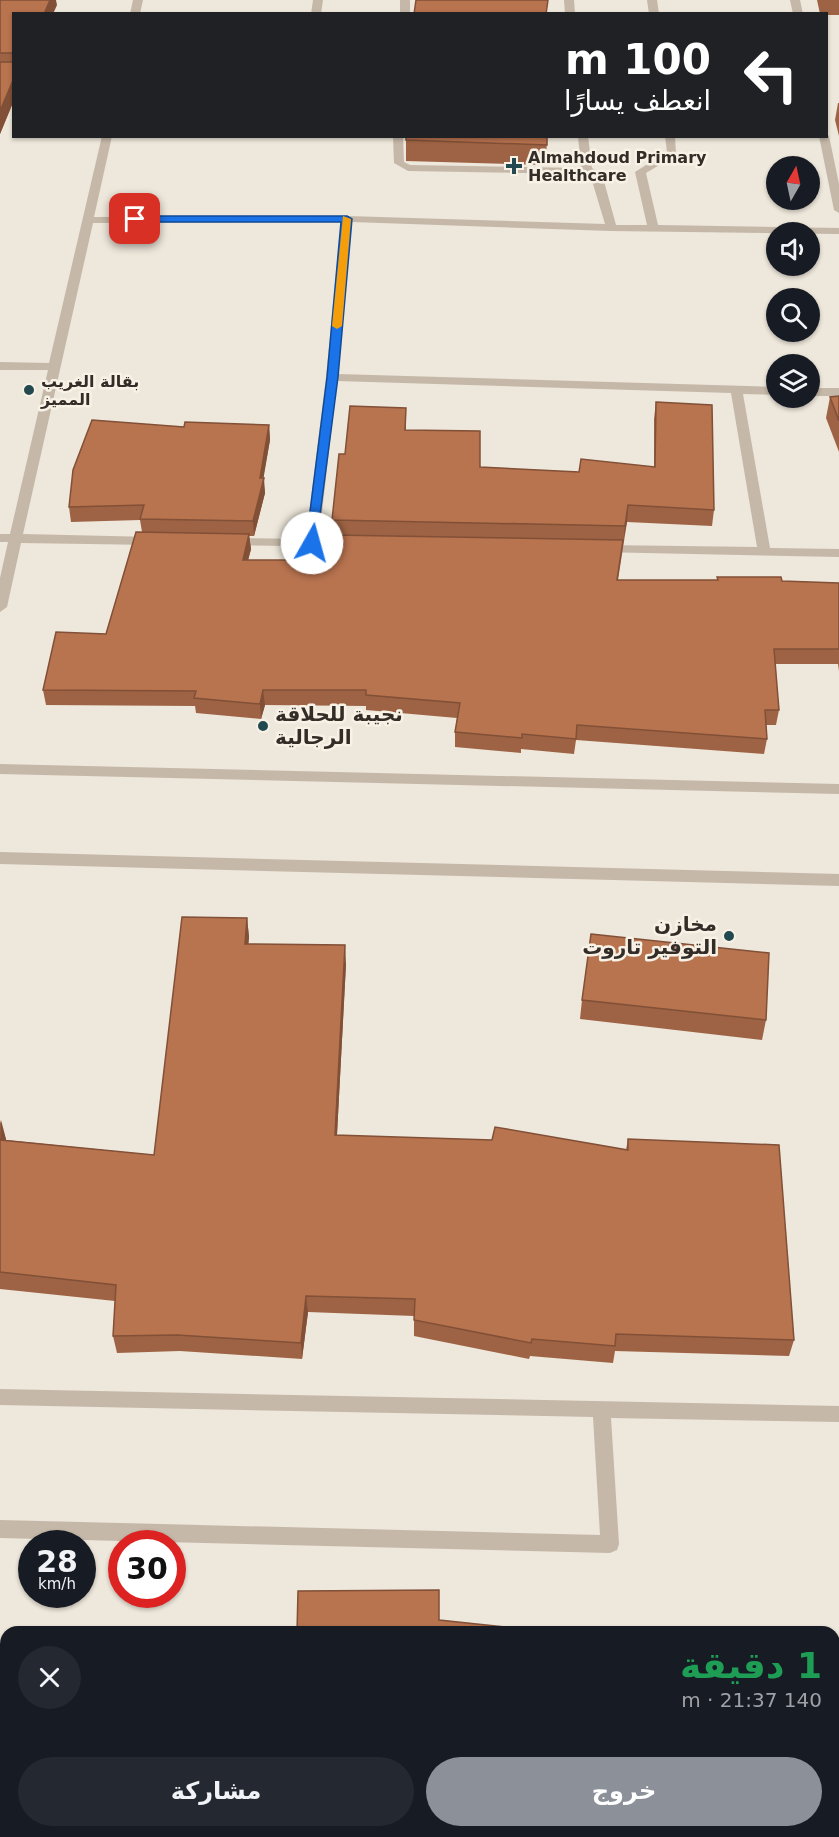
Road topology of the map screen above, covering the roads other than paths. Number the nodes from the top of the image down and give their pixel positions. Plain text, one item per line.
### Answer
1 (107, 138) edge
2 (398, 138) edge
3 (583, 138) edge
4 (670, 138) edge
5 (824, 138) edge
6 (586, 170) junction
7 (839, 210) edge
8 (347, 219) junction
9 (88, 220) junction
10 (611, 228) junction
11 (653, 228) junction
12 (839, 231) edge
13 (0, 366) edge
14 (54, 367) junction
15 (332, 377) junction
16 (736, 390) junction
17 (766, 391) edge
18 (820, 392) edge
19 (839, 393) edge
20 (0, 538) edge
21 (15, 538) junction
22 (170, 541) edge
23 (217, 542) edge
24 (312, 543) junction
25 (360, 544) edge
26 (586, 549) edge
27 (764, 552) junction
28 (839, 553) edge
29 (0, 607) edge
30 (0, 769) edge
31 (839, 789) edge
32 (0, 858) edge
33 (839, 880) edge
34 (0, 1397) edge
35 (601, 1408) junction
36 (839, 1414) edge
37 (0, 1529) edge

1 - 9 street
2 - 6 street
3 - 6 street
4 - 11 street
5 - 7 street
6 - 10 street
8 - 9 street
8 - 10 street
8 - 15 street
9 - 14 street
10 - 11 street
11 - 12 street
13 - 14 street
14 - 21 street
15 - 16 street
15 - 24 street
16 - 17 street
16 - 27 street
18 - 19 street
20 - 21 street
21 - 22 street
21 - 29 street
23 - 24 street
24 - 25 street
26 - 27 street
27 - 28 street
30 - 31 street
32 - 33 street
34 - 35 street
35 - 36 street
35 - 37 street

